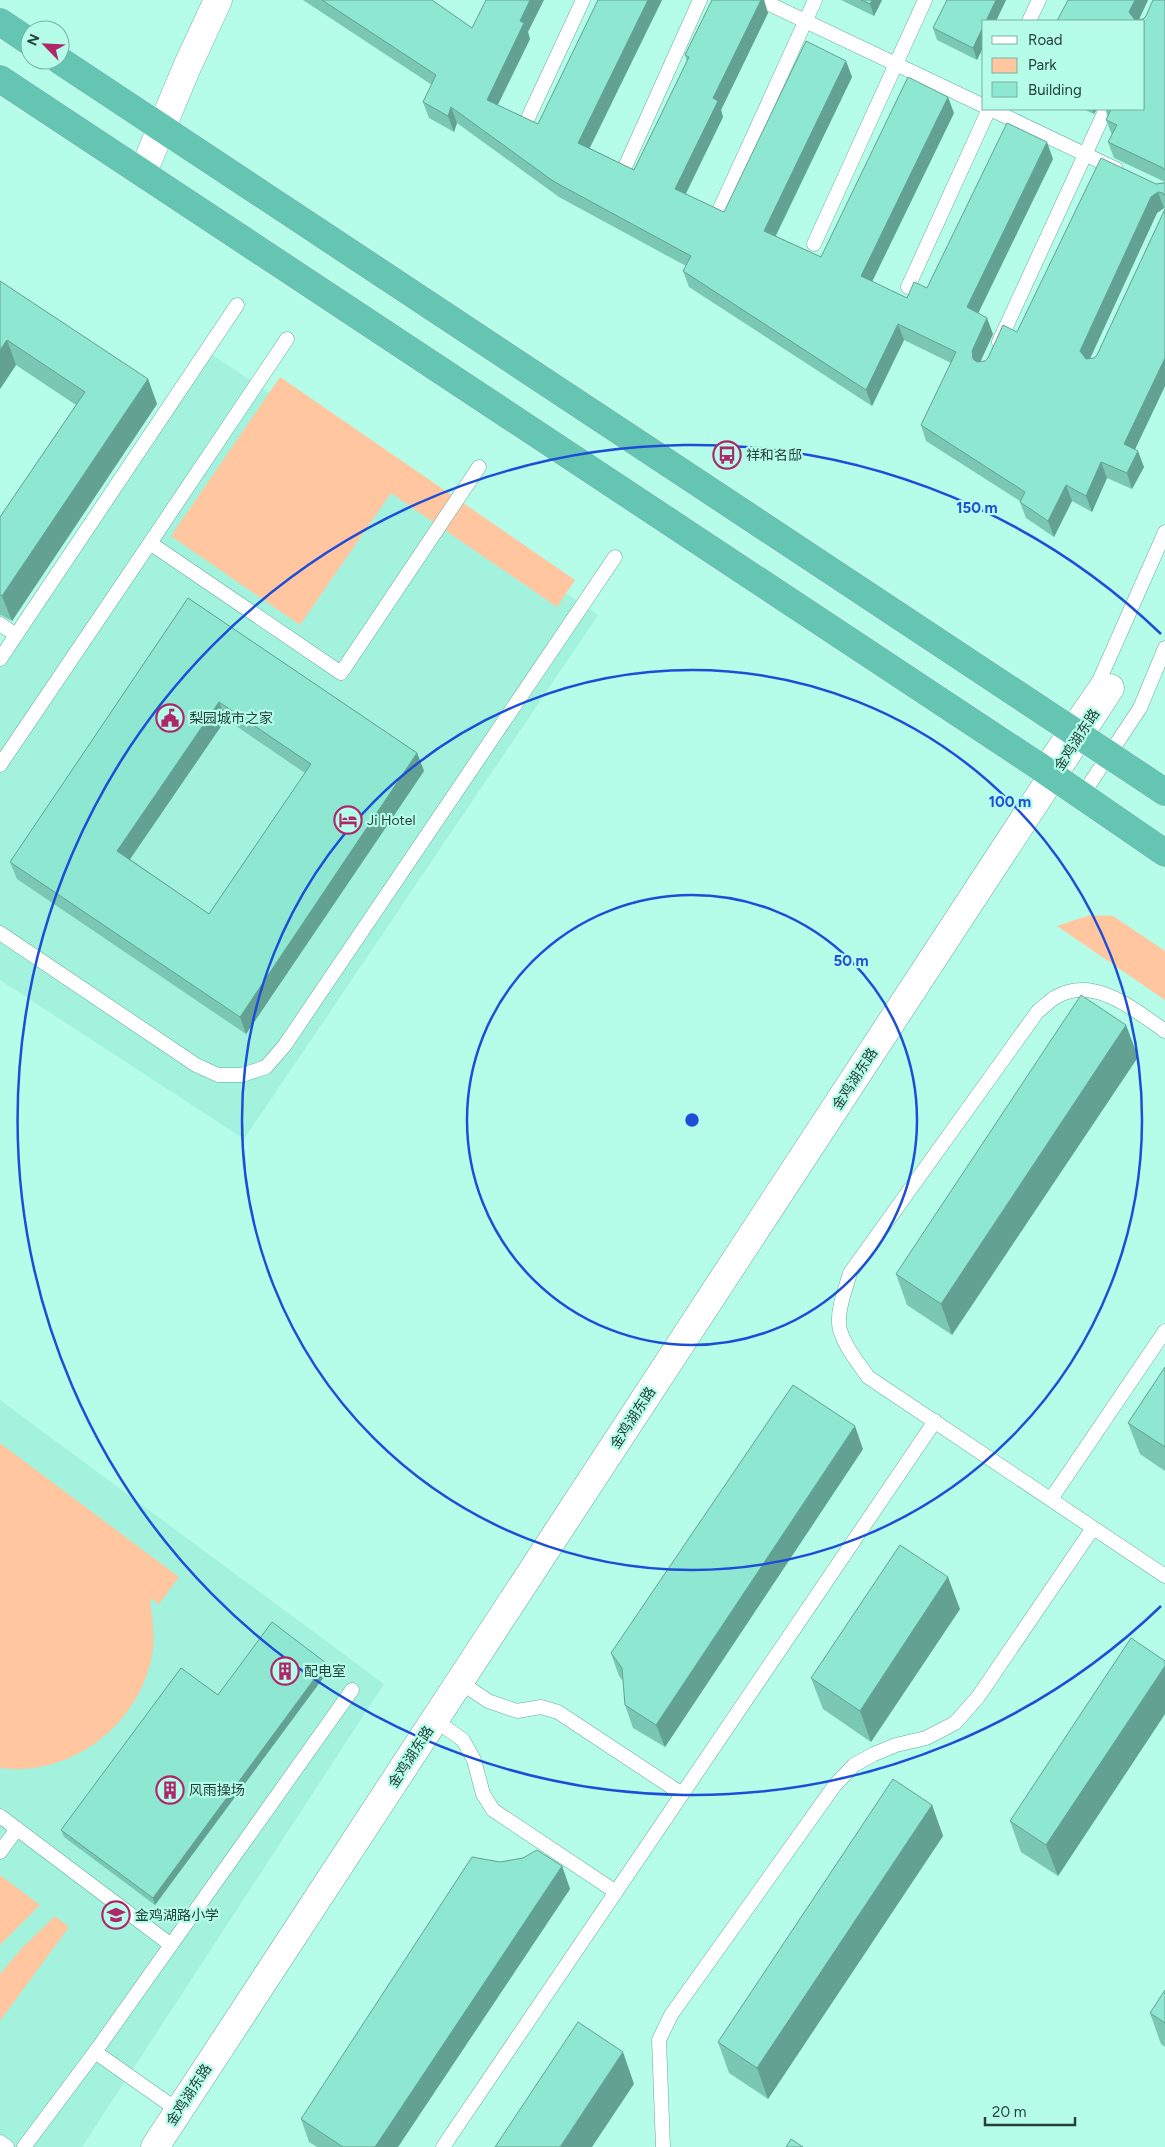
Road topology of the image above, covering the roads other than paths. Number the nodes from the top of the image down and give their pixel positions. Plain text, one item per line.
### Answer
1 (218, 0) edge
2 (582, 0) edge
3 (700, 0) edge
4 (761, 0) edge
5 (815, 0) edge
6 (924, 0) edge
7 (1039, 0) edge
8 (1029, 20) edge
9 (805, 21) junction
10 (0, 22) edge
11 (20, 35) edge
12 (896, 64) junction
13 (70, 67) edge
14 (0, 79) edge
15 (982, 105) edge
16 (990, 110) edge
17 (992, 110) edge
18 (1106, 110) edge
19 (529, 116) dead end
20 (162, 127) junction
21 (1085, 154) junction
22 (625, 166) edge
23 (143, 172) junction
24 (1130, 175) edge
25 (720, 212) edge
26 (814, 244) dead end
27 (908, 287) dead end
28 (237, 305) dead end
29 (287, 338) dead end
30 (994, 352) edge
31 (480, 467) dead end
32 (1165, 532) edge
33 (150, 543) junction
34 (615, 557) dead end
35 (0, 624) edge
36 (16, 635) junction
37 (1165, 648) edge
38 (0, 659) edge
39 (1110, 688) dead end
40 (1074, 731) junction
41 (1109, 754) junction
42 (0, 765) edge
43 (1047, 772) junction
44 (1165, 792) edge
45 (1081, 797) junction
46 (1165, 853) edge
47 (0, 932) edge
48 (1165, 1031) edge
49 (1165, 1331) edge
50 (935, 1421) junction
51 (1051, 1499) junction
52 (1093, 1528) junction
53 (1165, 1576) edge
54 (460, 1682) junction
55 (352, 1690) dead end
56 (435, 1720) junction
57 (682, 1794) junction
58 (0, 1816) edge
59 (17, 1829) junction
60 (0, 1852) edge
61 (616, 1892) junction
62 (171, 1945) junction
63 (95, 2052) junction
64 (179, 2111) junction
65 (0, 2142) edge
66 (7, 2147) edge
67 (24, 2147) edge
68 (155, 2147) edge
69 (444, 2147) edge
70 (663, 2147) edge

1 - 20 street
2 - 19 lane
3 - 22 lane
4 - 9 lane
5 - 9 lane
6 - 12 lane
7 - 8 lane
9 - 12 lane
9 - 25 lane
10 - 11 highway
12 - 15 lane
12 - 26 lane
13 - 20 highway
14 - 23 highway
16 - 27 lane
17 - 21 lane
18 - 21 lane
20 - 23 street
20 - 40 highway
21 - 24 lane
21 - 30 lane
23 - 43 highway
28 - 36 lane
29 - 33 lane
31 - 33 lane
32 - 40 lane
33 - 42 lane
34 - 47 lane
35 - 36 lane
36 - 38 lane
37 - 41 lane
39 - 40 street, 金鸡湖东路
40 - 41 highway
40 - 43 street, 金鸡湖东路
41 - 44 highway
41 - 45 lane
43 - 45 highway
43 - 54 street, 金鸡湖东路
45 - 46 highway
48 - 50 lane
49 - 51 lane
50 - 51 lane
50 - 57 lane
51 - 52 lane
52 - 53 lane
52 - 70 lane
54 - 56 street, 金鸡湖东路
54 - 57 lane
55 - 62 lane
56 - 61 lane
56 - 64 street, 金鸡湖东路
57 - 61 lane
58 - 59 lane
59 - 60 lane
59 - 62 lane
61 - 69 lane
62 - 63 lane
63 - 64 lane
63 - 67 lane
64 - 68 street, 金鸡湖东路
65 - 66 lane

